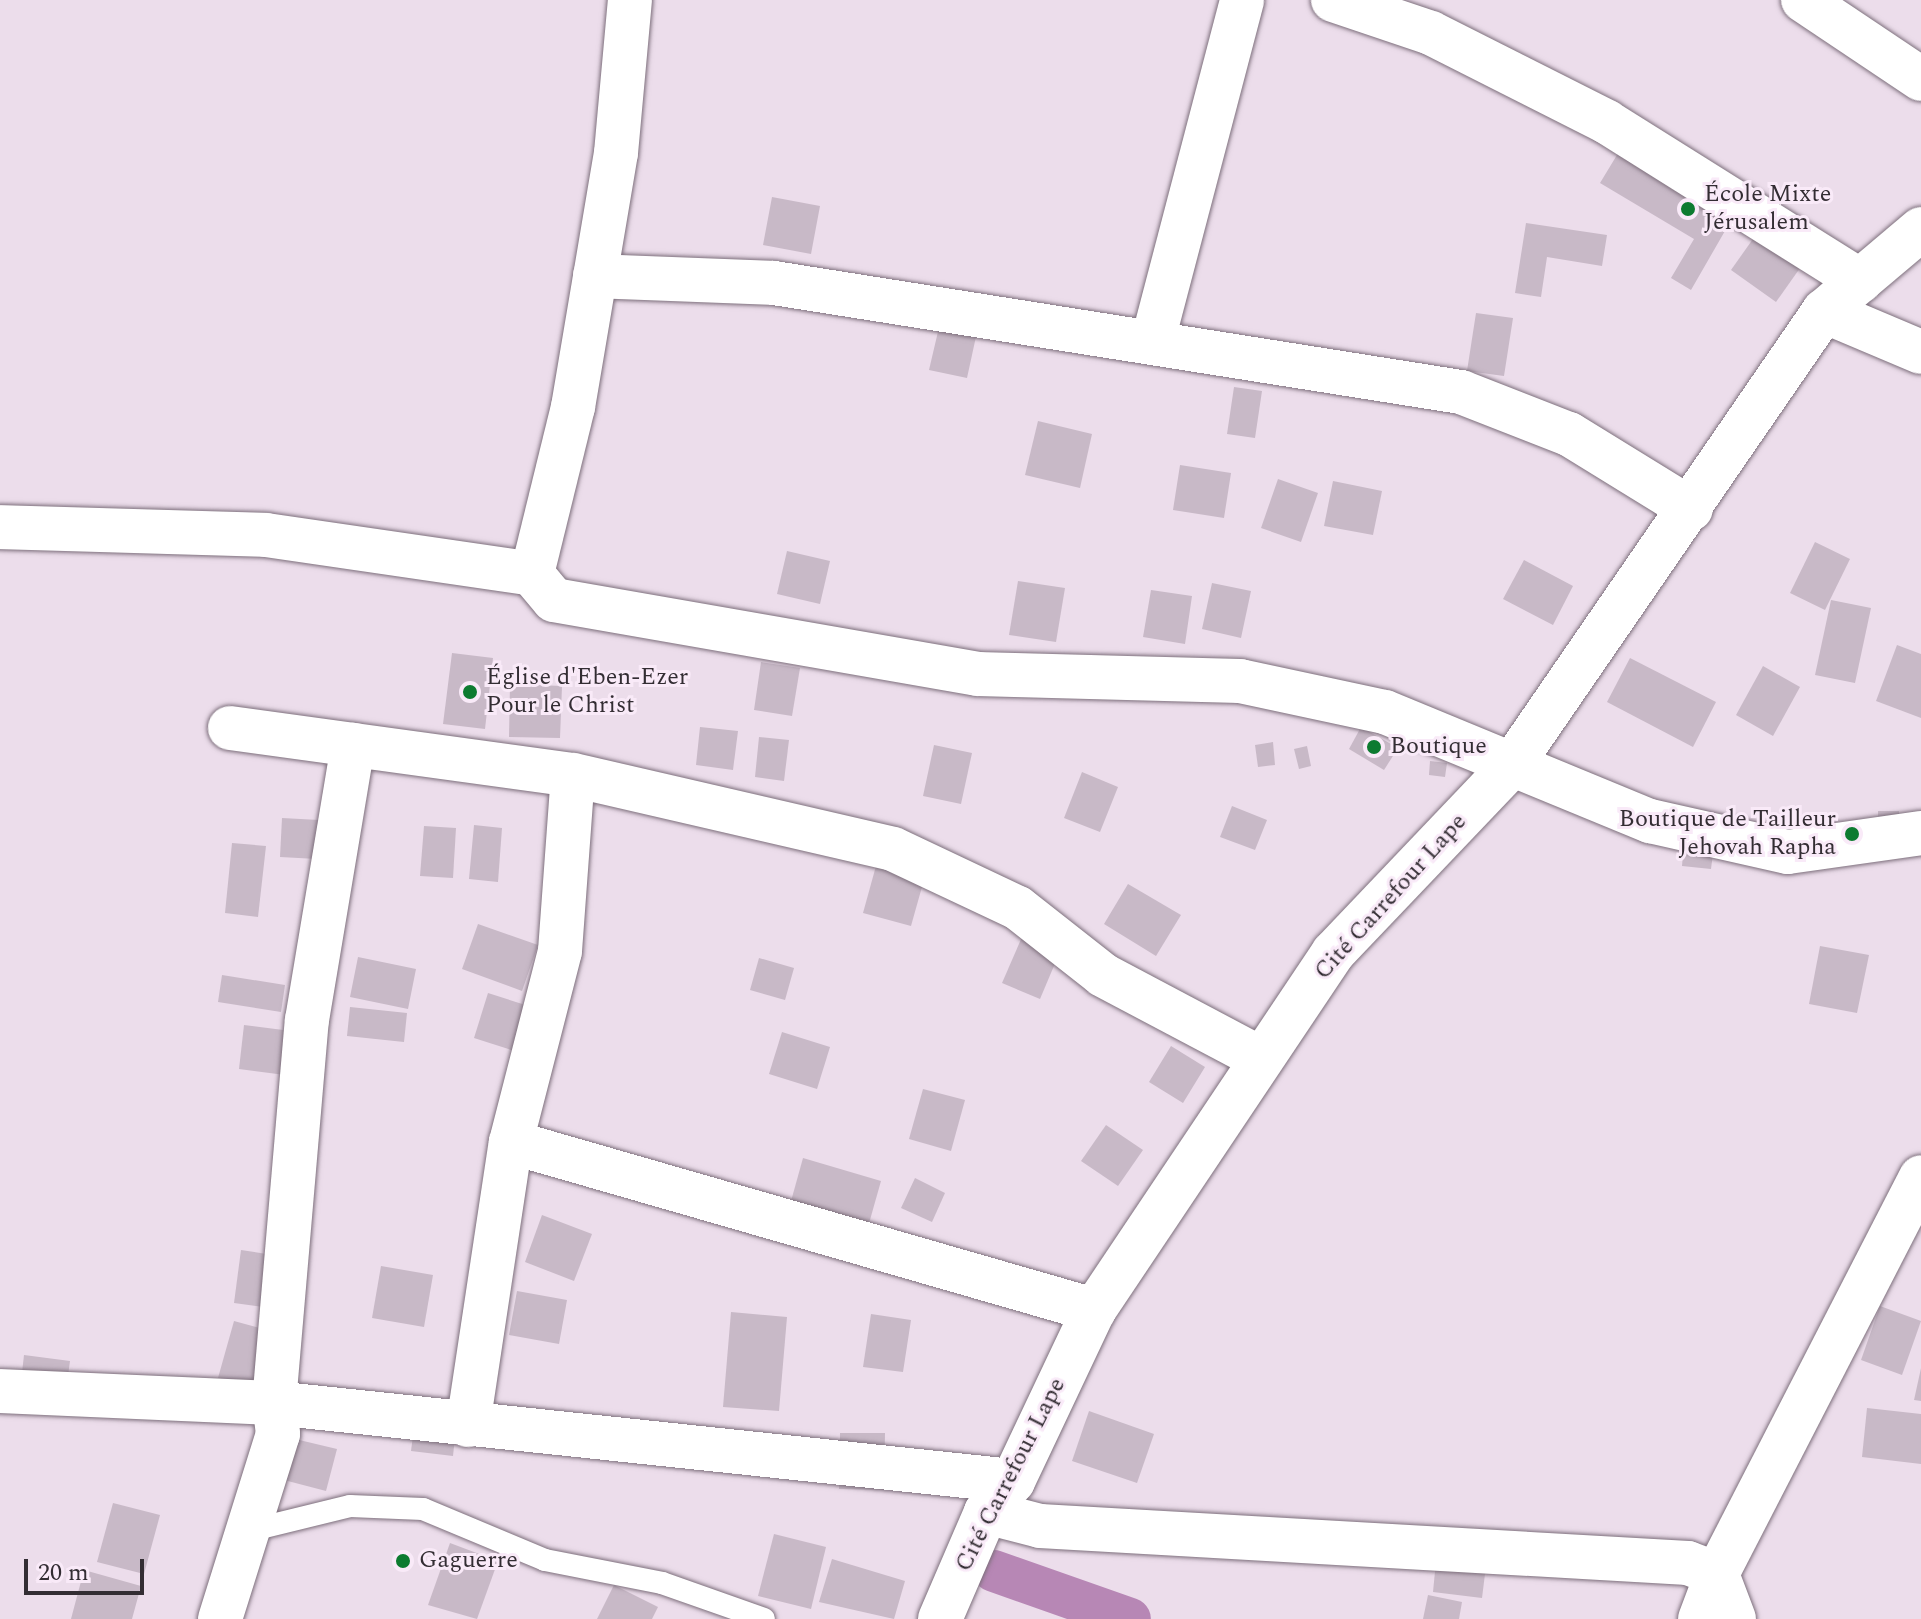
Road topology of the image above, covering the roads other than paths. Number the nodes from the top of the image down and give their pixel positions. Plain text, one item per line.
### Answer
1 (630, 0) edge
2 (1242, 0) edge
3 (1333, 0) edge
4 (1803, 0) edge
5 (1437, 16) edge
6 (1921, 79) edge
7 (1921, 229) edge
8 (595, 276) junction
9 (1860, 281) junction
10 (1824, 311) junction
11 (1153, 340) junction
12 (1921, 352) edge
13 (1691, 509) junction
14 (0, 527) edge
15 (532, 574) junction
16 (230, 728) dead end
17 (353, 745) junction
18 (1511, 766) junction
19 (573, 775) junction
20 (1921, 833) edge
21 (1260, 1058) junction
22 (511, 1142) junction
23 (1921, 1177) edge
24 (1094, 1310) junction
25 (0, 1391) edge
26 (274, 1403) junction
27 (468, 1425) junction
28 (1000, 1497) junction
29 (248, 1531) junction
30 (1717, 1574) junction
31 (220, 1619) edge
32 (764, 1619) edge
33 (940, 1619) edge
34 (1700, 1619) edge
35 (1734, 1619) edge

1 - 8 street
2 - 11 street
3 - 5 street
4 - 6 street
5 - 9 street
7 - 9 street, Cité Carrefour Lape
8 - 11 street
8 - 15 street
9 - 10 street, Cité Carrefour Lape
10 - 12 street
10 - 13 street, Cité Carrefour Lape
11 - 13 street
13 - 18 street, Cité Carrefour Lape
14 - 15 street
15 - 18 street
16 - 17 street
17 - 19 street
17 - 26 street
18 - 20 street
18 - 21 street, Cité Carrefour Lape
19 - 21 street
19 - 22 street
21 - 24 street, Cité Carrefour Lape
22 - 24 street
22 - 27 street
23 - 30 street
24 - 28 street, Cité Carrefour Lape
25 - 26 street
26 - 27 street
26 - 29 street
27 - 28 street
28 - 30 street
28 - 33 street, Cité Carrefour Lape
29 - 31 street
29 - 32 lane
30 - 34 street
30 - 35 street

